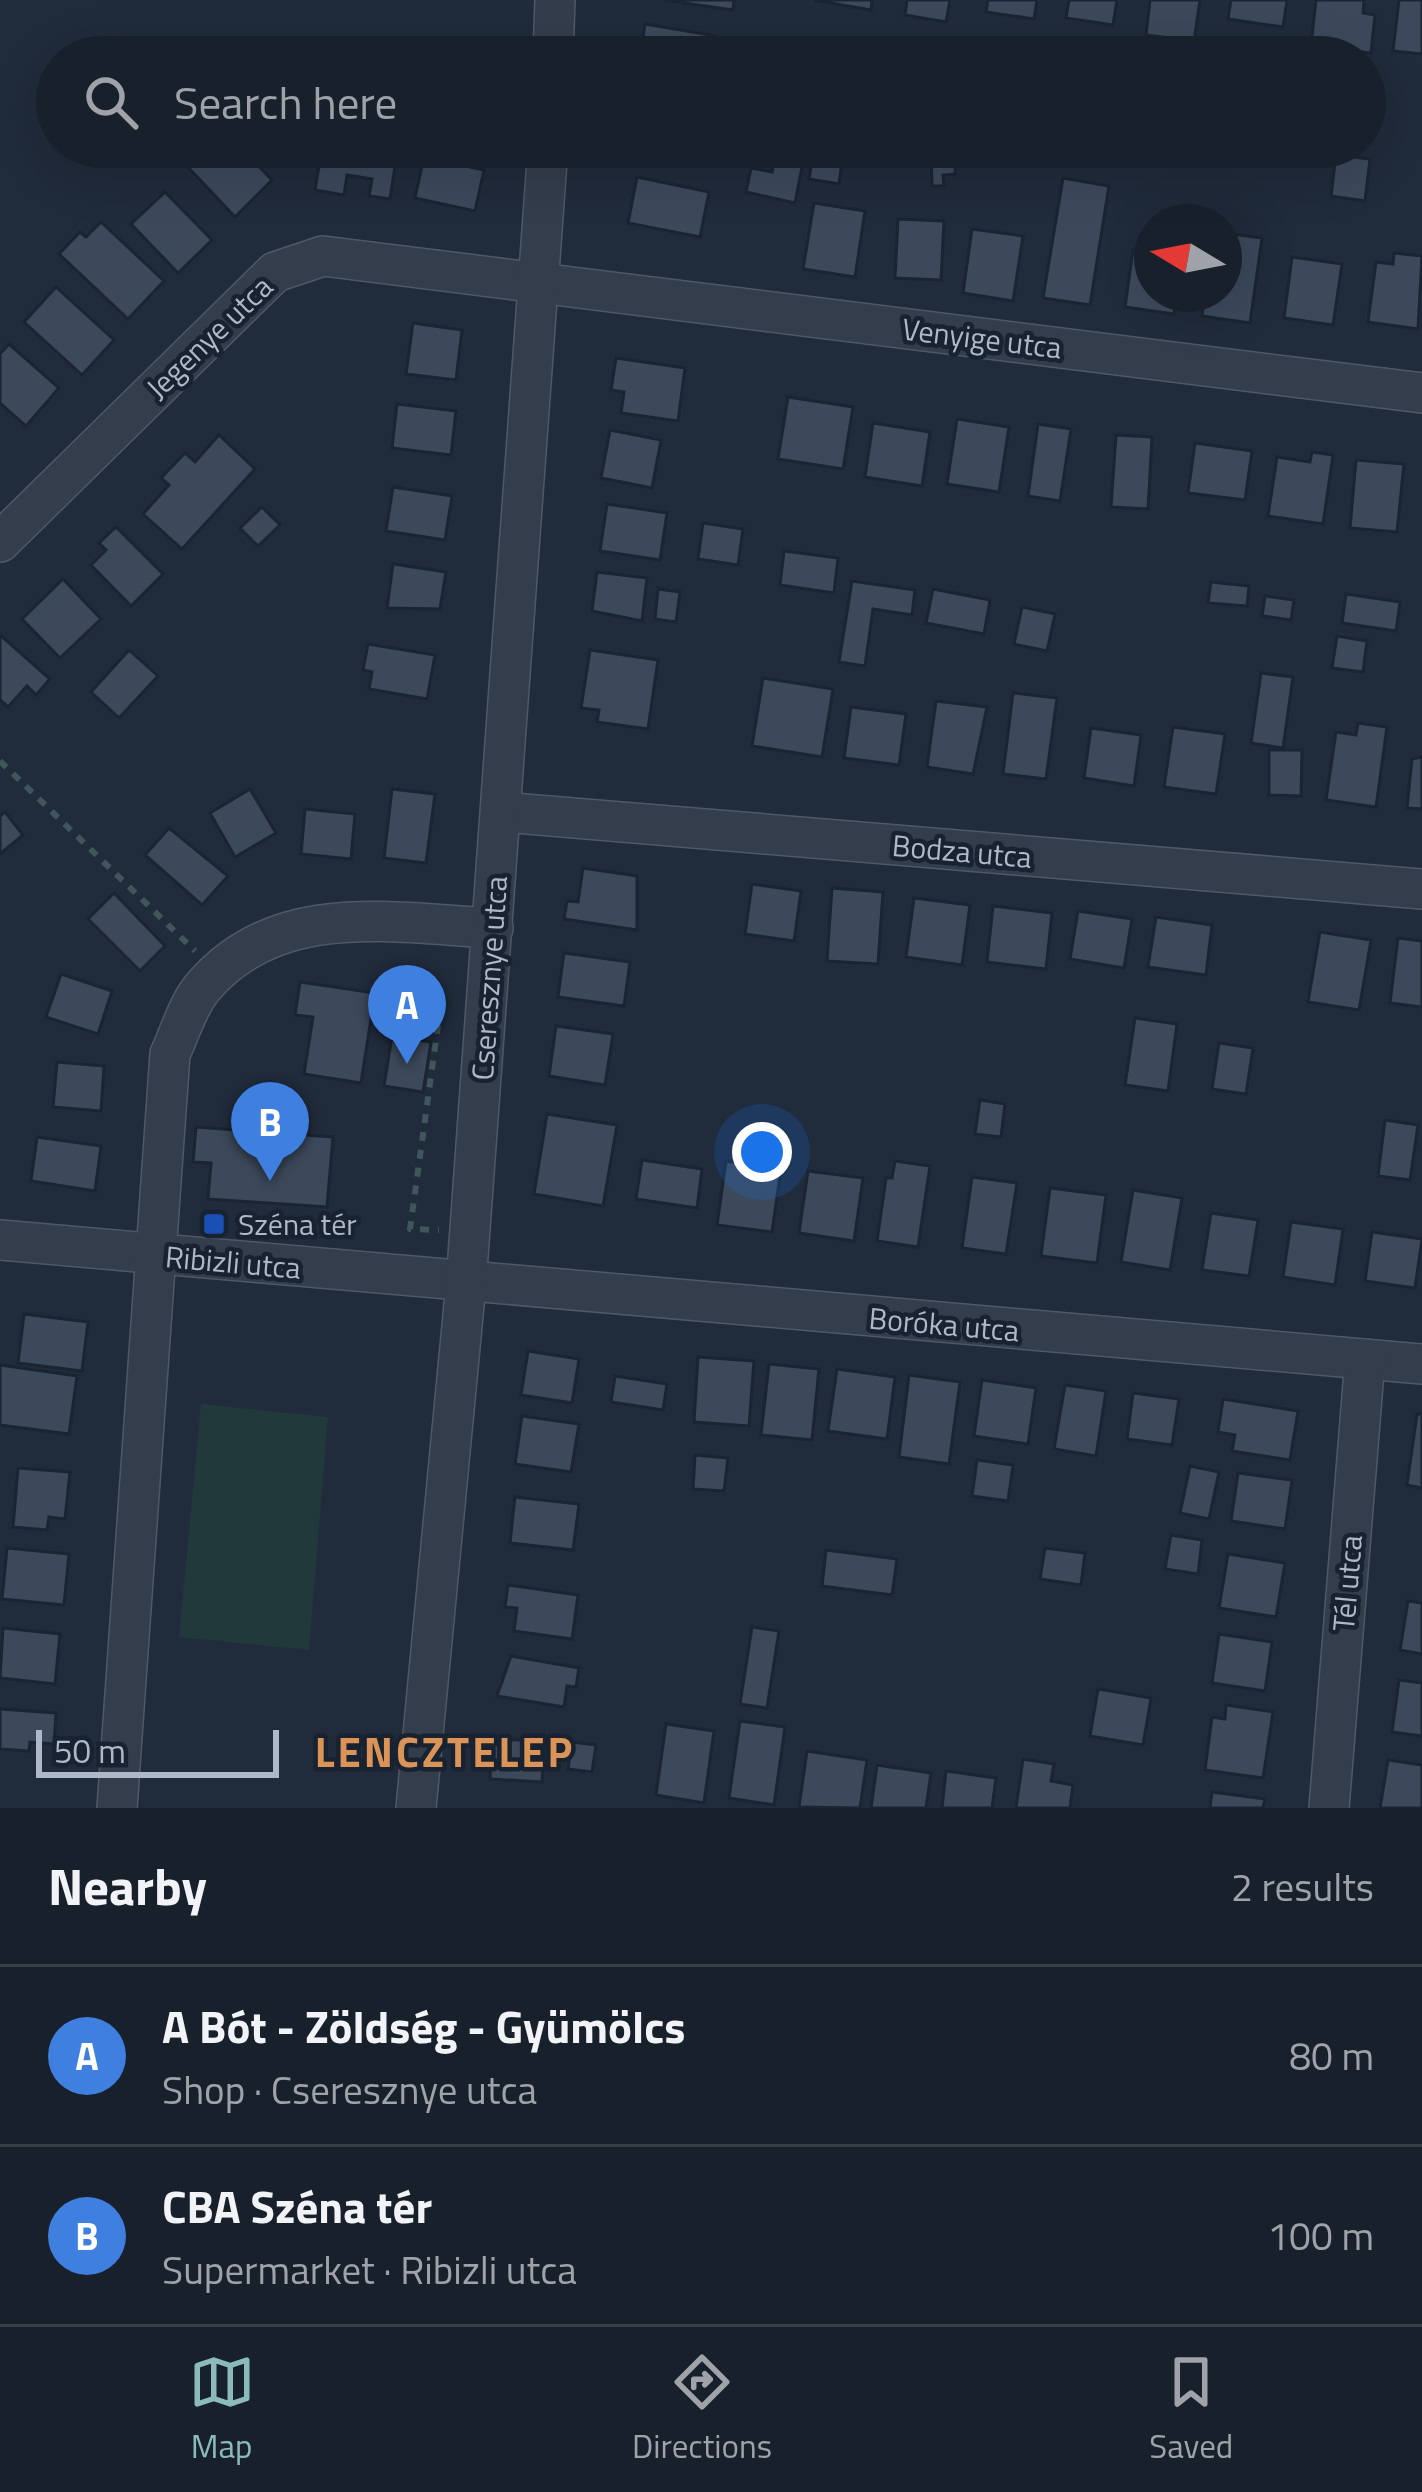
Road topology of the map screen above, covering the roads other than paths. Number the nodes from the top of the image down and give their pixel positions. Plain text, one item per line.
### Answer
1 (555, 0) edge
2 (554, 36) edge
3 (547, 168) edge
4 (542, 283) junction
5 (1422, 393) edge
6 (0, 542) edge
7 (502, 812) junction
8 (1422, 890) edge
9 (493, 928) junction
10 (0, 1240) edge
11 (155, 1255) junction
12 (466, 1284) junction
13 (1365, 1359) junction
14 (1422, 1364) edge
15 (117, 1808) edge
16 (416, 1808) edge
17 (1329, 1808) edge

1 - 2 street
3 - 4 street, Cseresznye utca
4 - 5 street, Venyige utca
4 - 6 street, Jegenye utca
4 - 7 street, Cseresznye utca
7 - 8 street, Bodza utca
7 - 9 street, Cseresznye utca
9 - 11 street
9 - 12 street, Cseresznye utca
10 - 11 street, Ribizli utca
11 - 12 street, Ribizli utca
11 - 15 street
12 - 13 street, Boróka utca
12 - 16 street, Cseresznye utca
13 - 14 street, Boróka utca
13 - 17 street, Tél utca

